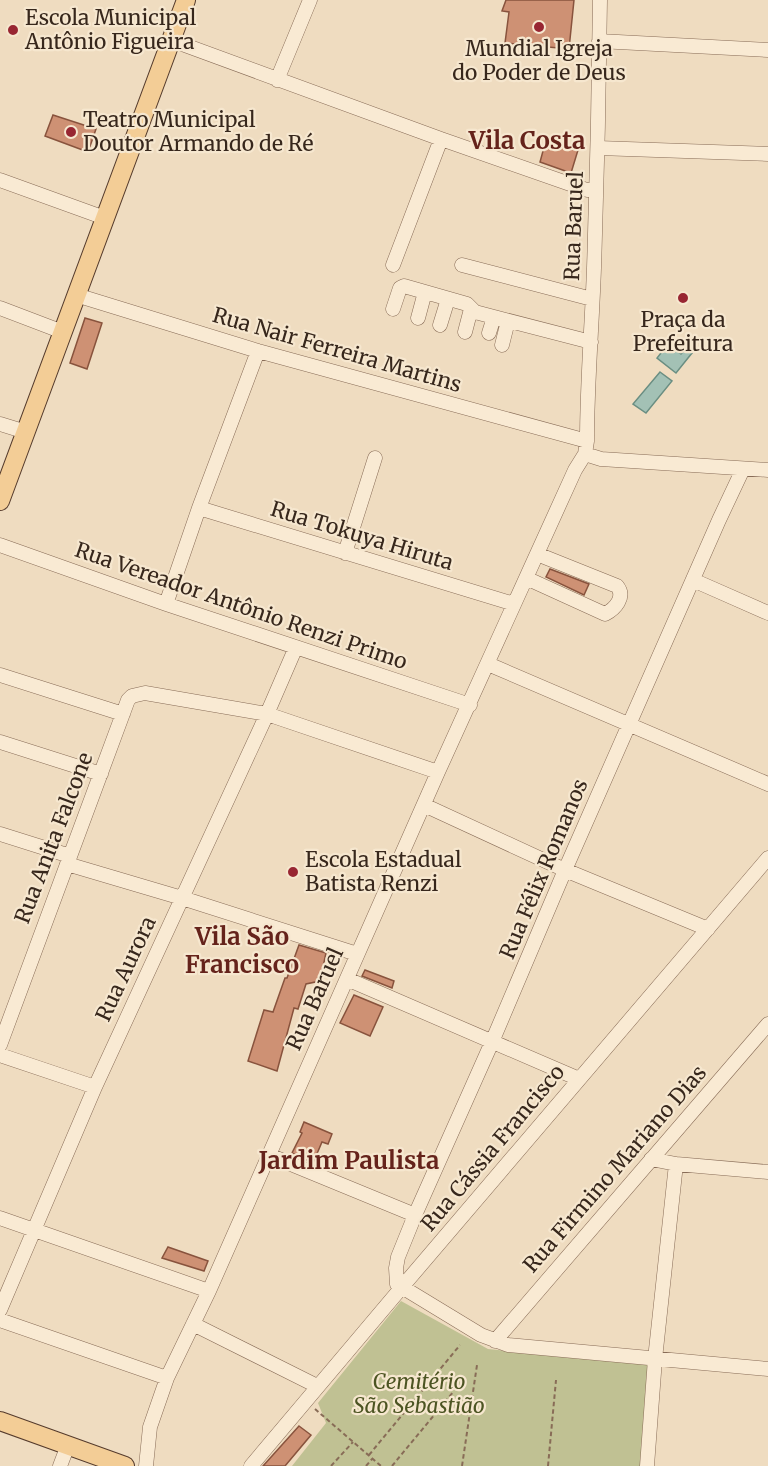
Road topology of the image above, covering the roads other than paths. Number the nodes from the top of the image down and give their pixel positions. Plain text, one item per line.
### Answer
1 (186, 0) edge
2 (310, 0) edge
3 (600, 0) edge
4 (171, 40) junction
5 (599, 41) junction
6 (768, 50) edge
7 (278, 80) junction
8 (441, 139) junction
9 (598, 148) junction
10 (768, 154) edge
11 (0, 180) edge
12 (596, 190) junction
13 (105, 218) junction
14 (393, 265) dead end
15 (462, 265) dead end
16 (425, 292) junction
17 (76, 295) junction
18 (448, 299) junction
19 (592, 299) junction
20 (0, 308) edge
21 (393, 309) dead end
22 (471, 309) junction
23 (494, 317) junction
24 (418, 318) dead end
25 (508, 321) junction
26 (440, 325) dead end
27 (63, 332) junction
28 (465, 332) dead end
29 (489, 333) dead end
30 (591, 342) junction
31 (502, 345) dead end
32 (258, 351) junction
33 (0, 423) edge
34 (26, 432) junction
35 (586, 447) junction
36 (375, 458) dead end
37 (743, 469) junction
38 (768, 470) edge
39 (0, 501) edge
40 (199, 508) junction
41 (0, 545) edge
42 (345, 553) junction
43 (537, 554) junction
44 (526, 578) junction
45 (693, 580) junction
46 (166, 604) junction
47 (514, 604) junction
48 (768, 613) edge
49 (296, 647) junction
50 (488, 664) junction
51 (0, 675) edge
52 (470, 705) junction
53 (123, 714) junction
54 (267, 714) junction
55 (629, 725) junction
56 (0, 742) edge
57 (438, 772) junction
58 (101, 774) junction
59 (768, 784) edge
60 (424, 805) junction
61 (0, 834) edge
62 (768, 858) edge
63 (68, 860) junction
64 (565, 870) junction
65 (182, 898) junction
66 (708, 928) junction
67 (357, 954) junction
68 (346, 979) junction
69 (768, 1024) edge
70 (492, 1042) junction
71 (0, 1045) edge
72 (0, 1055) edge
73 (579, 1079) junction
74 (95, 1087) junction
75 (269, 1155) junction
76 (651, 1159) junction
77 (675, 1164) junction
78 (768, 1172) edge
79 (415, 1215) junction
80 (0, 1218) edge
81 (34, 1229) junction
82 (402, 1287) junction
83 (209, 1291) junction
84 (0, 1310) edge
85 (0, 1320) edge
86 (193, 1324) junction
87 (495, 1341) junction
88 (655, 1359) junction
89 (768, 1369) edge
90 (167, 1378) junction
91 (318, 1386) junction
92 (0, 1421) edge
93 (68, 1445) junction
94 (60, 1466) edge
95 (125, 1466) edge
96 (146, 1466) edge
97 (251, 1466) edge
98 (647, 1466) edge

1 - 4 main road
2 - 7 street
3 - 5 street, Rua Baruel
4 - 7 street
4 - 13 main road
5 - 6 street
5 - 9 street, Rua Baruel
7 - 8 street
8 - 12 street
8 - 14 street
9 - 10 street
9 - 12 street, Rua Baruel
11 - 13 street
12 - 19 street, Rua Baruel
13 - 17 main road
15 - 19 street
16 - 18 street
16 - 21 street
16 - 24 street
17 - 27 main road
17 - 32 street, Rua Nair Ferreira Martins
18 - 22 street
18 - 26 street
19 - 30 street, Rua Baruel
20 - 27 street
22 - 23 street
22 - 28 street
23 - 25 street
23 - 29 street
25 - 30 street
25 - 31 street
27 - 34 main road
30 - 35 street, Rua Baruel
32 - 35 street, Rua Nair Ferreira Martins
32 - 40 street
33 - 34 street
34 - 39 main road
35 - 37 street, Rua Nair Ferreira Martins
35 - 43 street, Rua Baruel
36 - 42 street
37 - 38 street, Rua Nair Ferreira Martins
37 - 45 street, Rua Félix Romanos
40 - 42 street, Rua Tokuya Hiruta
40 - 46 street
41 - 46 street, Rua Vereador Antônio Renzi Primo
42 - 47 street, Rua Tokuya Hiruta
43 - 44 street, Rua Baruel
43 - 44 street
44 - 47 street, Rua Baruel
45 - 48 street
45 - 55 street, Rua Félix Romanos
46 - 49 street, Rua Vereador Antônio Renzi Primo
47 - 50 street, Rua Baruel
49 - 52 street, Rua Vereador Antônio Renzi Primo
49 - 54 street, Rua Aurora
50 - 52 street, Rua Baruel
50 - 55 street
51 - 53 street
52 - 57 street, Rua Baruel
53 - 54 street
53 - 58 street, Rua Anita Falcone
54 - 57 street
54 - 65 street, Rua Aurora
55 - 59 street
55 - 64 street, Rua Félix Romanos
56 - 58 street
57 - 60 street, Rua Baruel
58 - 63 street, Rua Anita Falcone
60 - 64 street
60 - 67 street, Rua Baruel
61 - 63 street
62 - 66 street, Rua Cássia Francisco
63 - 65 street
63 - 71 street, Rua Anita Falcone
64 - 66 street
64 - 70 street, Rua Félix Romanos
65 - 67 street
65 - 74 street, Rua Aurora
66 - 73 street, Rua Cássia Francisco
67 - 68 street, Rua Baruel
68 - 70 street
68 - 75 street, Rua Baruel
69 - 76 street, Rua Firmino Mariano Dias
70 - 73 street
70 - 79 street, Rua Félix Romanos
72 - 74 street
73 - 82 street, Rua Cássia Francisco
74 - 81 street, Rua Aurora
75 - 79 street
75 - 83 street, Rua Baruel
76 - 77 street
76 - 87 street, Rua Firmino Mariano Dias
77 - 78 street
77 - 88 street
79 - 82 street, Rua Félix Romanos
80 - 81 street
81 - 83 street
81 - 84 street, Rua Aurora
82 - 87 street
82 - 91 street, Rua Cássia Francisco
83 - 86 street, Rua Baruel
85 - 90 street
86 - 90 street, Rua Baruel
86 - 91 street
87 - 88 street
88 - 89 street
88 - 98 street
90 - 96 street, Rua Baruel
91 - 97 street, Rua Cássia Francisco
92 - 93 main road
93 - 94 street
93 - 95 main road

